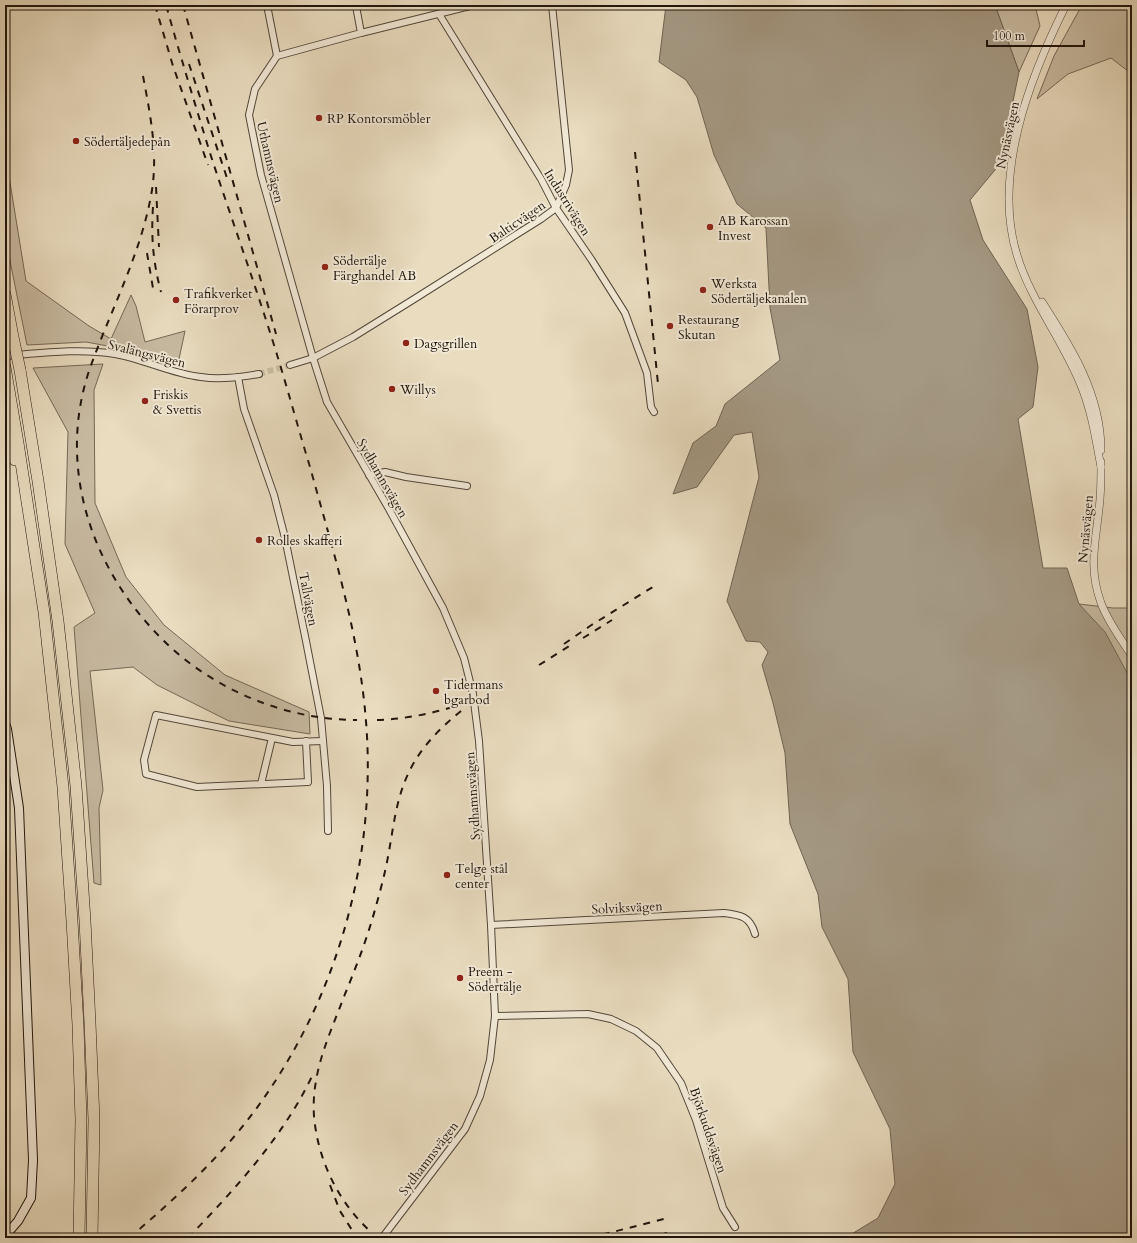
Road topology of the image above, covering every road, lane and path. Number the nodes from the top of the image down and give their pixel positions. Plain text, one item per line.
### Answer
1 (267, 5) edge
2 (474, 5) edge
3 (552, 5) edge
4 (1066, 5) edge
5 (356, 6) dead end
6 (439, 14) junction
7 (361, 33) junction
8 (277, 56) junction
9 (556, 208) junction
10 (5, 294) edge
11 (5, 356) edge
12 (313, 358) junction
13 (290, 365) tunnel mouth
14 (5, 370) edge
15 (259, 374) tunnel mouth
16 (238, 377) junction
17 (654, 412) dead end
18 (5, 422) edge
19 (369, 475) junction
20 (467, 486) dead end
21 (27, 503) junction
22 (1132, 656) edge
23 (5, 723) edge
24 (272, 738) junction
25 (306, 741) junction
26 (323, 741) junction
27 (262, 784) junction
28 (328, 831) dead end
29 (491, 925) junction
30 (755, 934) dead end
31 (495, 1016) junction
32 (735, 1227) dead end
33 (5, 1236) edge
34 (79, 1238) edge
35 (92, 1238) edge
36 (382, 1238) edge

1 - 8 street
2 - 6 street
3 - 9 street, Balticvägen
4 - 22 street, Nynäsvägen
5 - 7 street
6 - 7 street
6 - 9 street, Industrivägen
7 - 8 street
8 - 12 street, Uthamnsvägen
9 - 12 street, Balticvägen
9 - 17 street, Industrivägen
10 - 35 highway, bridge
11 - 16 street, Svalängsvägen
12 - 13 street
12 - 19 street, Sydhamnsvägen
14 - 21 highway
15 - 16 street, Svalängsvägen
16 - 26 street, Tallvägen
18 - 21 highway
19 - 20 street
19 - 29 street, Sydhamnsvägen
21 - 34 highway
23 - 33 main road
24 - 25 street
24 - 27 street
24 - 27 street
25 - 26 street
25 - 27 street
26 - 28 street, Tallvägen
29 - 30 street, Solviksvägen
29 - 31 street, Sydhamnsvägen
31 - 32 street, Björkuddsvägen
31 - 36 street, Sydhamnsvägen

